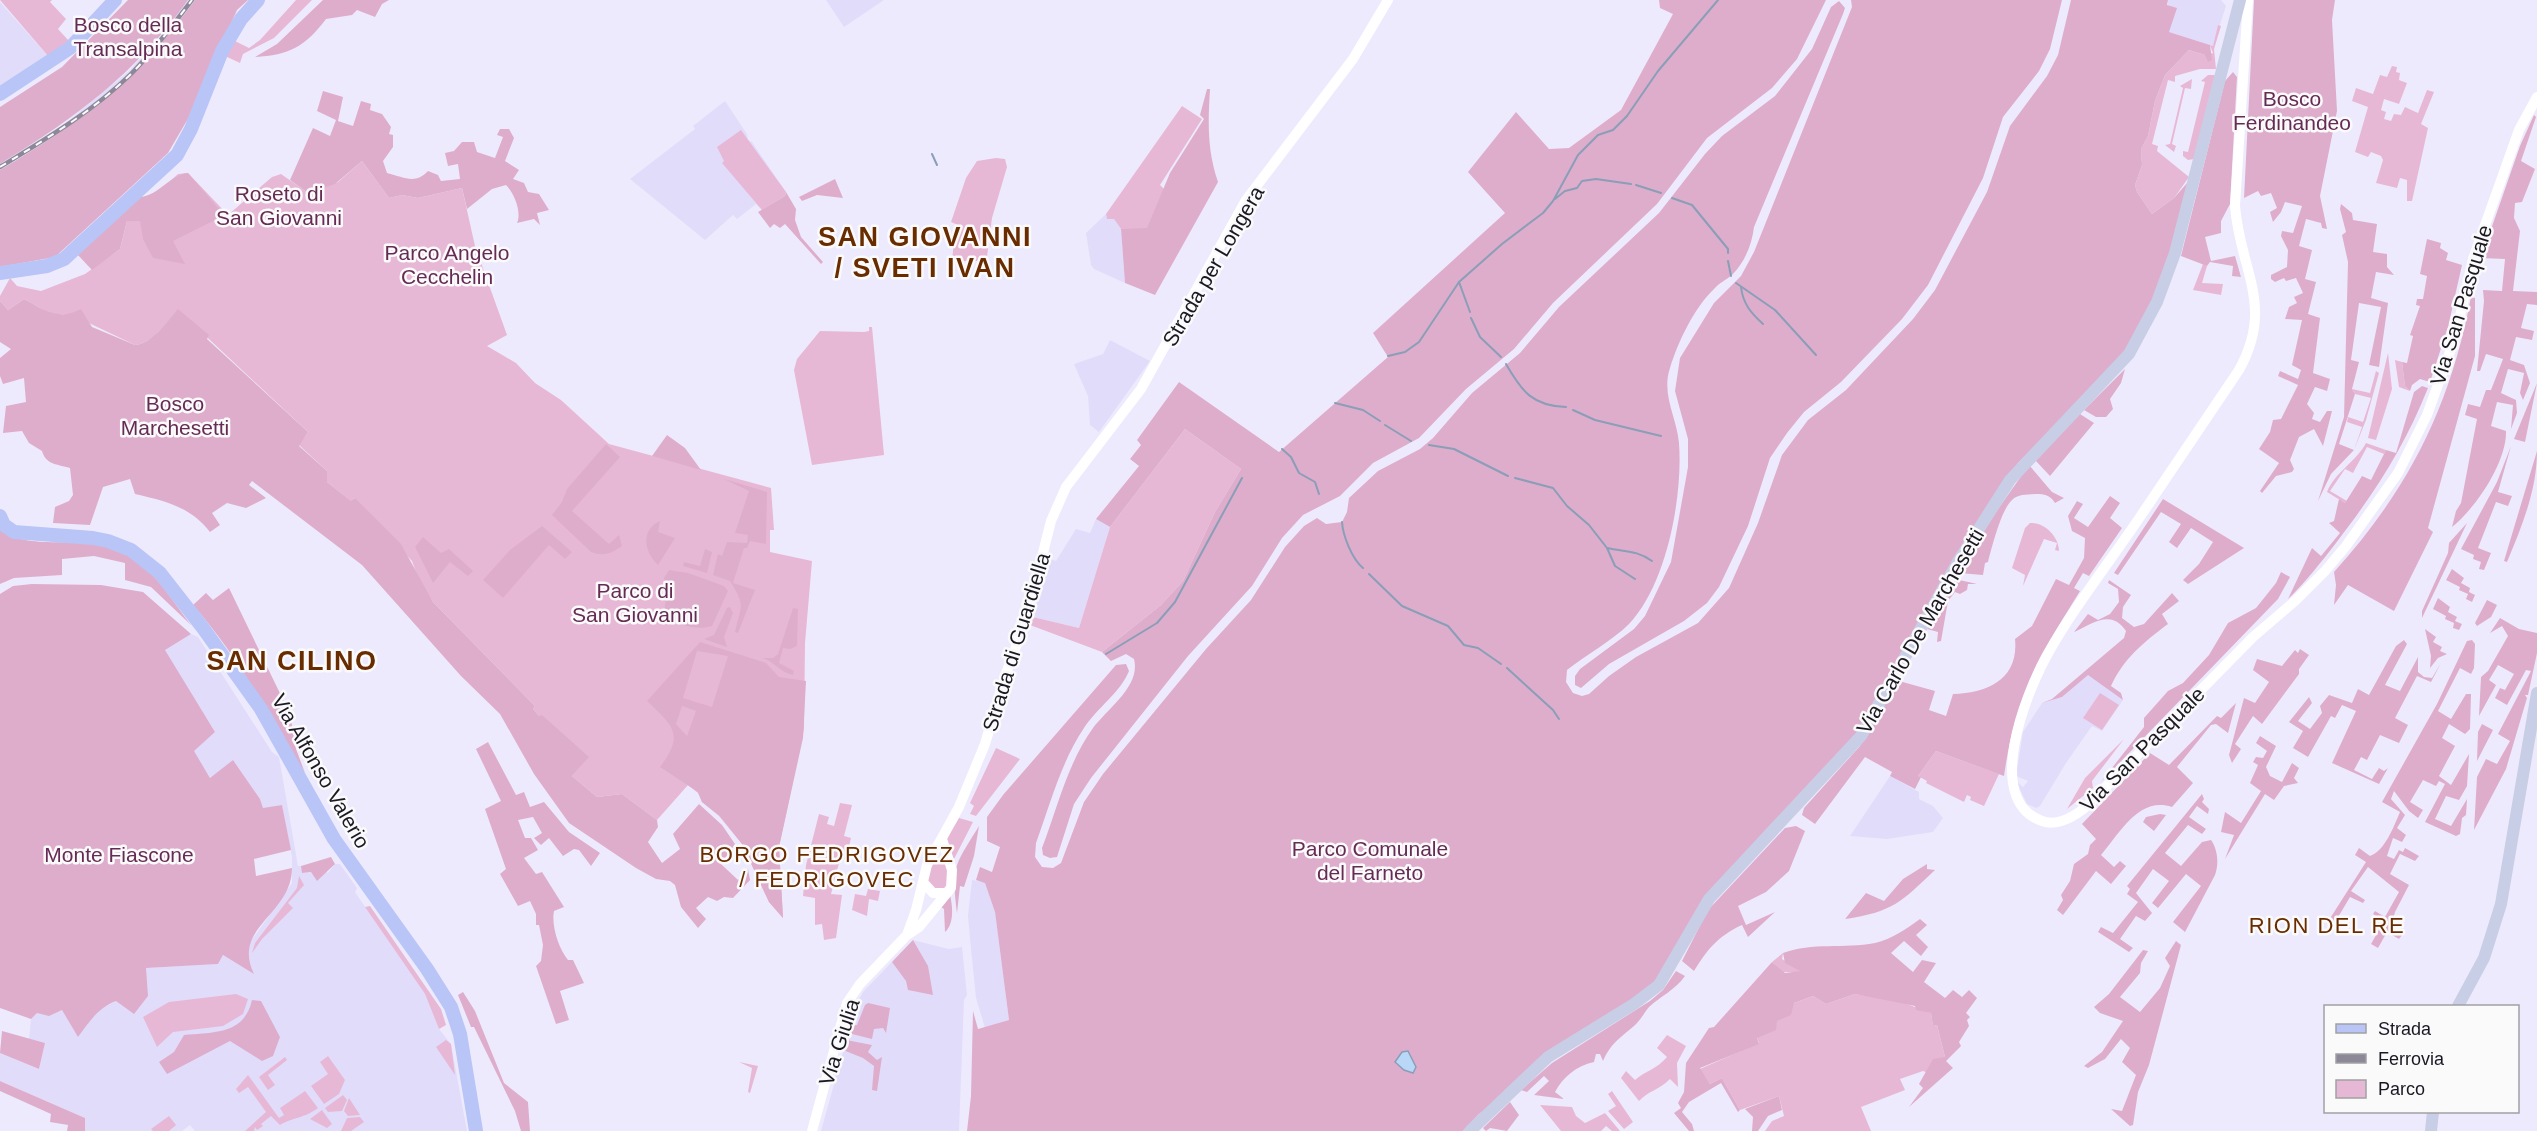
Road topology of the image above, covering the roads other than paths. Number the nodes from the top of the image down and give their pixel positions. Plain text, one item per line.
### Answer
1 (115, 0) edge
2 (258, 0) edge
3 (1388, 0) edge
4 (2240, 0) edge
5 (2248, 0) edge
6 (2230, 38) junction
7 (2222, 71) junction
8 (2243, 73) junction
9 (0, 94) edge
10 (2537, 97) edge
11 (0, 273) edge
12 (1076, 471) joint
13 (0, 516) edge
14 (2537, 693) edge
15 (942, 839) junction
16 (950, 862) junction
17 (927, 865) junction
18 (923, 882) junction
19 (947, 893) junction
20 (919, 900) junction
21 (936, 908) junction
22 (907, 935) junction
23 (2459, 1005) edge
24 (2433, 1113) edge
25 (476, 1131) edge
26 (812, 1131) edge
27 (1470, 1131) edge
28 (2431, 1131) edge

1 - 9 main road
2 - 11 main road
3 - 12 street, Strada per Longera
4 - 6 main road, Via Carlo De Marchesetti
5 - 8 street, Via San Pasquale
6 - 7 main road, Via Carlo De Marchesetti
6 - 8 street
7 - 8 street
7 - 27 main road, Via Carlo De Marchesetti
8 - 10 street, Via San Pasquale
12 - 15 street, Strada di Guardiella
13 - 25 main road, Via Alfonso Valerio
14 - 23 main road
15 - 16 street
15 - 17 street, Strada di Guardiella
16 - 17 street
16 - 19 street
17 - 18 street
18 - 19 street
18 - 20 street
19 - 21 street, Via Giulia
20 - 21 street
20 - 22 street
21 - 22 street, Via Giulia
22 - 26 street, Via Giulia
24 - 28 main road

